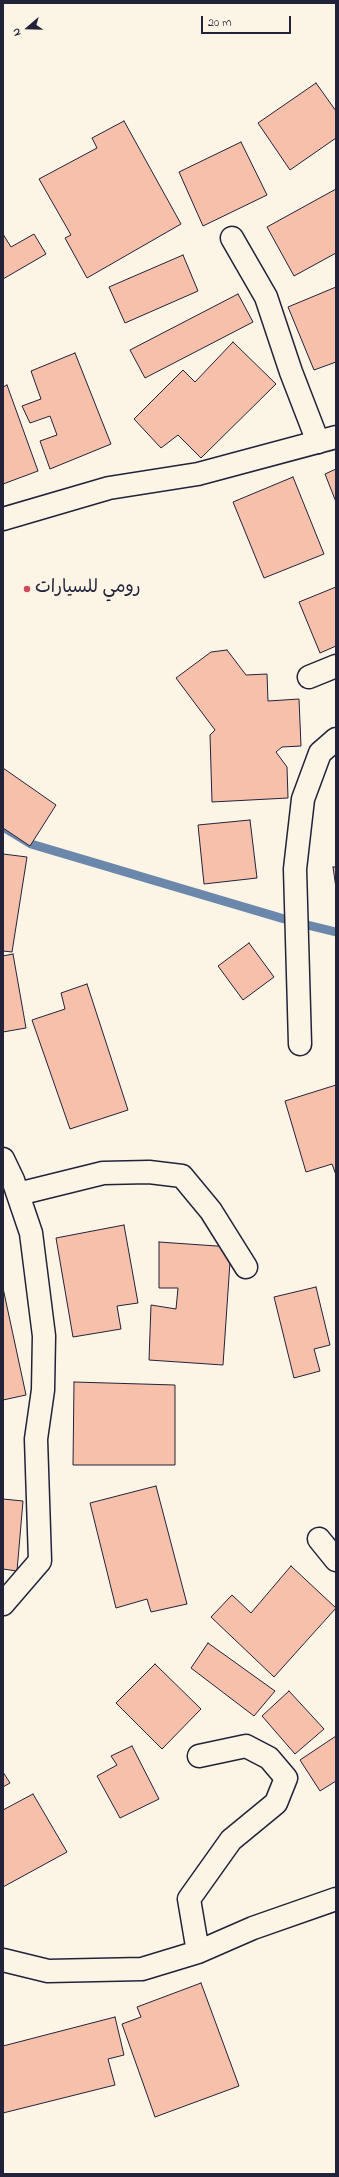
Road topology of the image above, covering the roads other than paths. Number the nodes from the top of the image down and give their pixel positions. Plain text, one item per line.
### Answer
1 (232, 238) dead end
2 (327, 439) edge
3 (3, 519) edge
4 (336, 666) edge
5 (309, 677) dead end
6 (336, 739) edge
7 (300, 1044) dead end
8 (3, 1159) edge
9 (18, 1194) junction
10 (246, 1267) dead end
11 (319, 1539) dead end
12 (336, 1560) edge
13 (3, 1604) edge
14 (199, 1756) dead end
15 (336, 1899) edge
16 (198, 1952) junction
17 (3, 1960) edge

1 - 2 street
2 - 3 street
4 - 5 street
6 - 7 street
8 - 9 street
9 - 10 street
9 - 13 street
11 - 12 street
14 - 16 street
15 - 16 street
16 - 17 street

